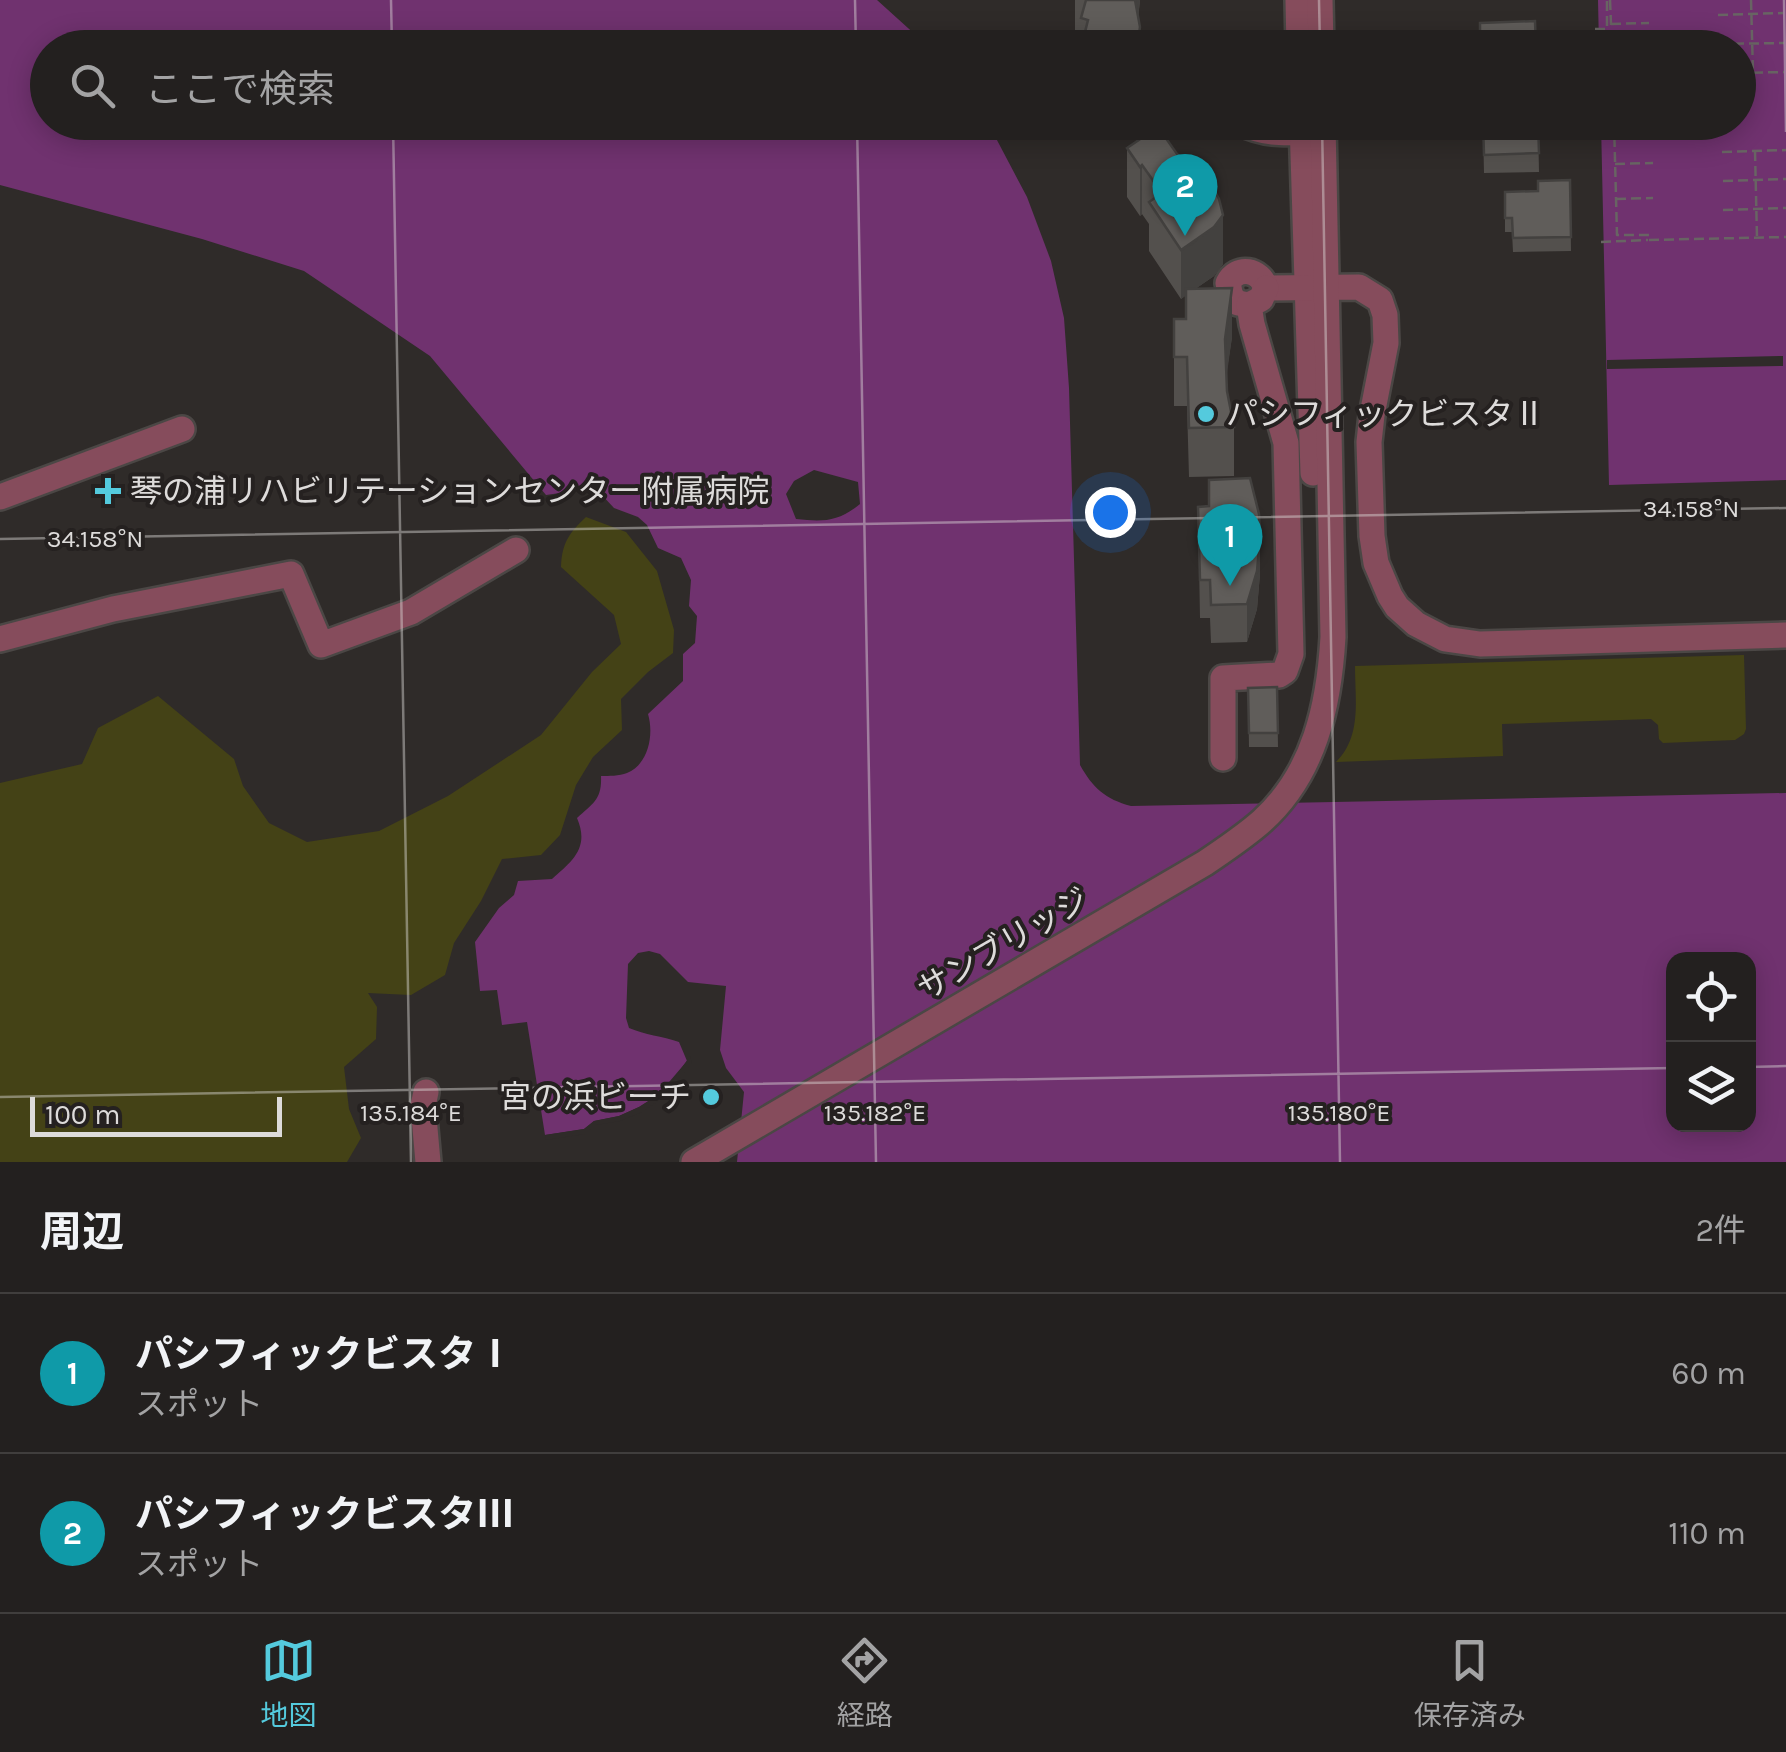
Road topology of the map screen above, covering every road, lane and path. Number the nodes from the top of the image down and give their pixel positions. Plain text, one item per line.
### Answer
1 (1298, 0) edge
2 (1320, 0) edge
3 (1609, 0) edge
4 (1751, 0) edge
5 (1782, 13) dead end
6 (1751, 14) junction
7 (1718, 15) dead end
8 (1650, 23) dead end
9 (1611, 24) junction
10 (1595, 29) dead end
11 (1299, 30) edge
12 (1321, 30) edge
13 (1611, 30) edge
14 (1752, 30) edge
15 (1784, 43) dead end
16 (1756, 44) edge
17 (1784, 72) edge
18 (1756, 73) edge
19 (1312, 140) edge
20 (1614, 140) edge
21 (1786, 150) edge
22 (1755, 151) junction
23 (1722, 152) dead end
24 (1653, 163) dead end
25 (1615, 164) junction
26 (1786, 179) edge
27 (1756, 180) junction
28 (1723, 181) dead end
29 (1616, 198) junction
30 (1654, 198) dead end
31 (1786, 208) edge
32 (1756, 209) junction
33 (1723, 210) dead end
34 (1786, 237) edge
35 (1757, 238) junction
36 (1649, 240) junction
37 (1601, 242) dead end
38 (1317, 288) junction
39 (182, 428) dead end
40 (0, 497) edge
41 (516, 550) dead end
42 (1786, 636) edge
43 (0, 639) edge
44 (1224, 758) dead end
45 (426, 1092) dead end
46 (428, 1162) edge
47 (694, 1162) edge

1 - 11 street
2 - 12 street
3 - 9 path
3 - 10 path
4 - 6 path
5 - 6 path
6 - 7 path
6 - 14 path
8 - 9 path
9 - 13 path
15 - 16 path
17 - 18 path
19 - 38 street
20 - 25 path
21 - 22 path
22 - 23 path
22 - 27 path
24 - 25 path
25 - 29 path
26 - 27 path
27 - 28 path
27 - 32 path
29 - 30 path
29 - 36 path
31 - 32 path
32 - 33 path
32 - 35 path
34 - 35 path
35 - 36 path
36 - 37 path
38 - 42 street
38 - 44 street
38 - 47 street, サンブリッジ
39 - 40 street
41 - 43 street
45 - 46 street

